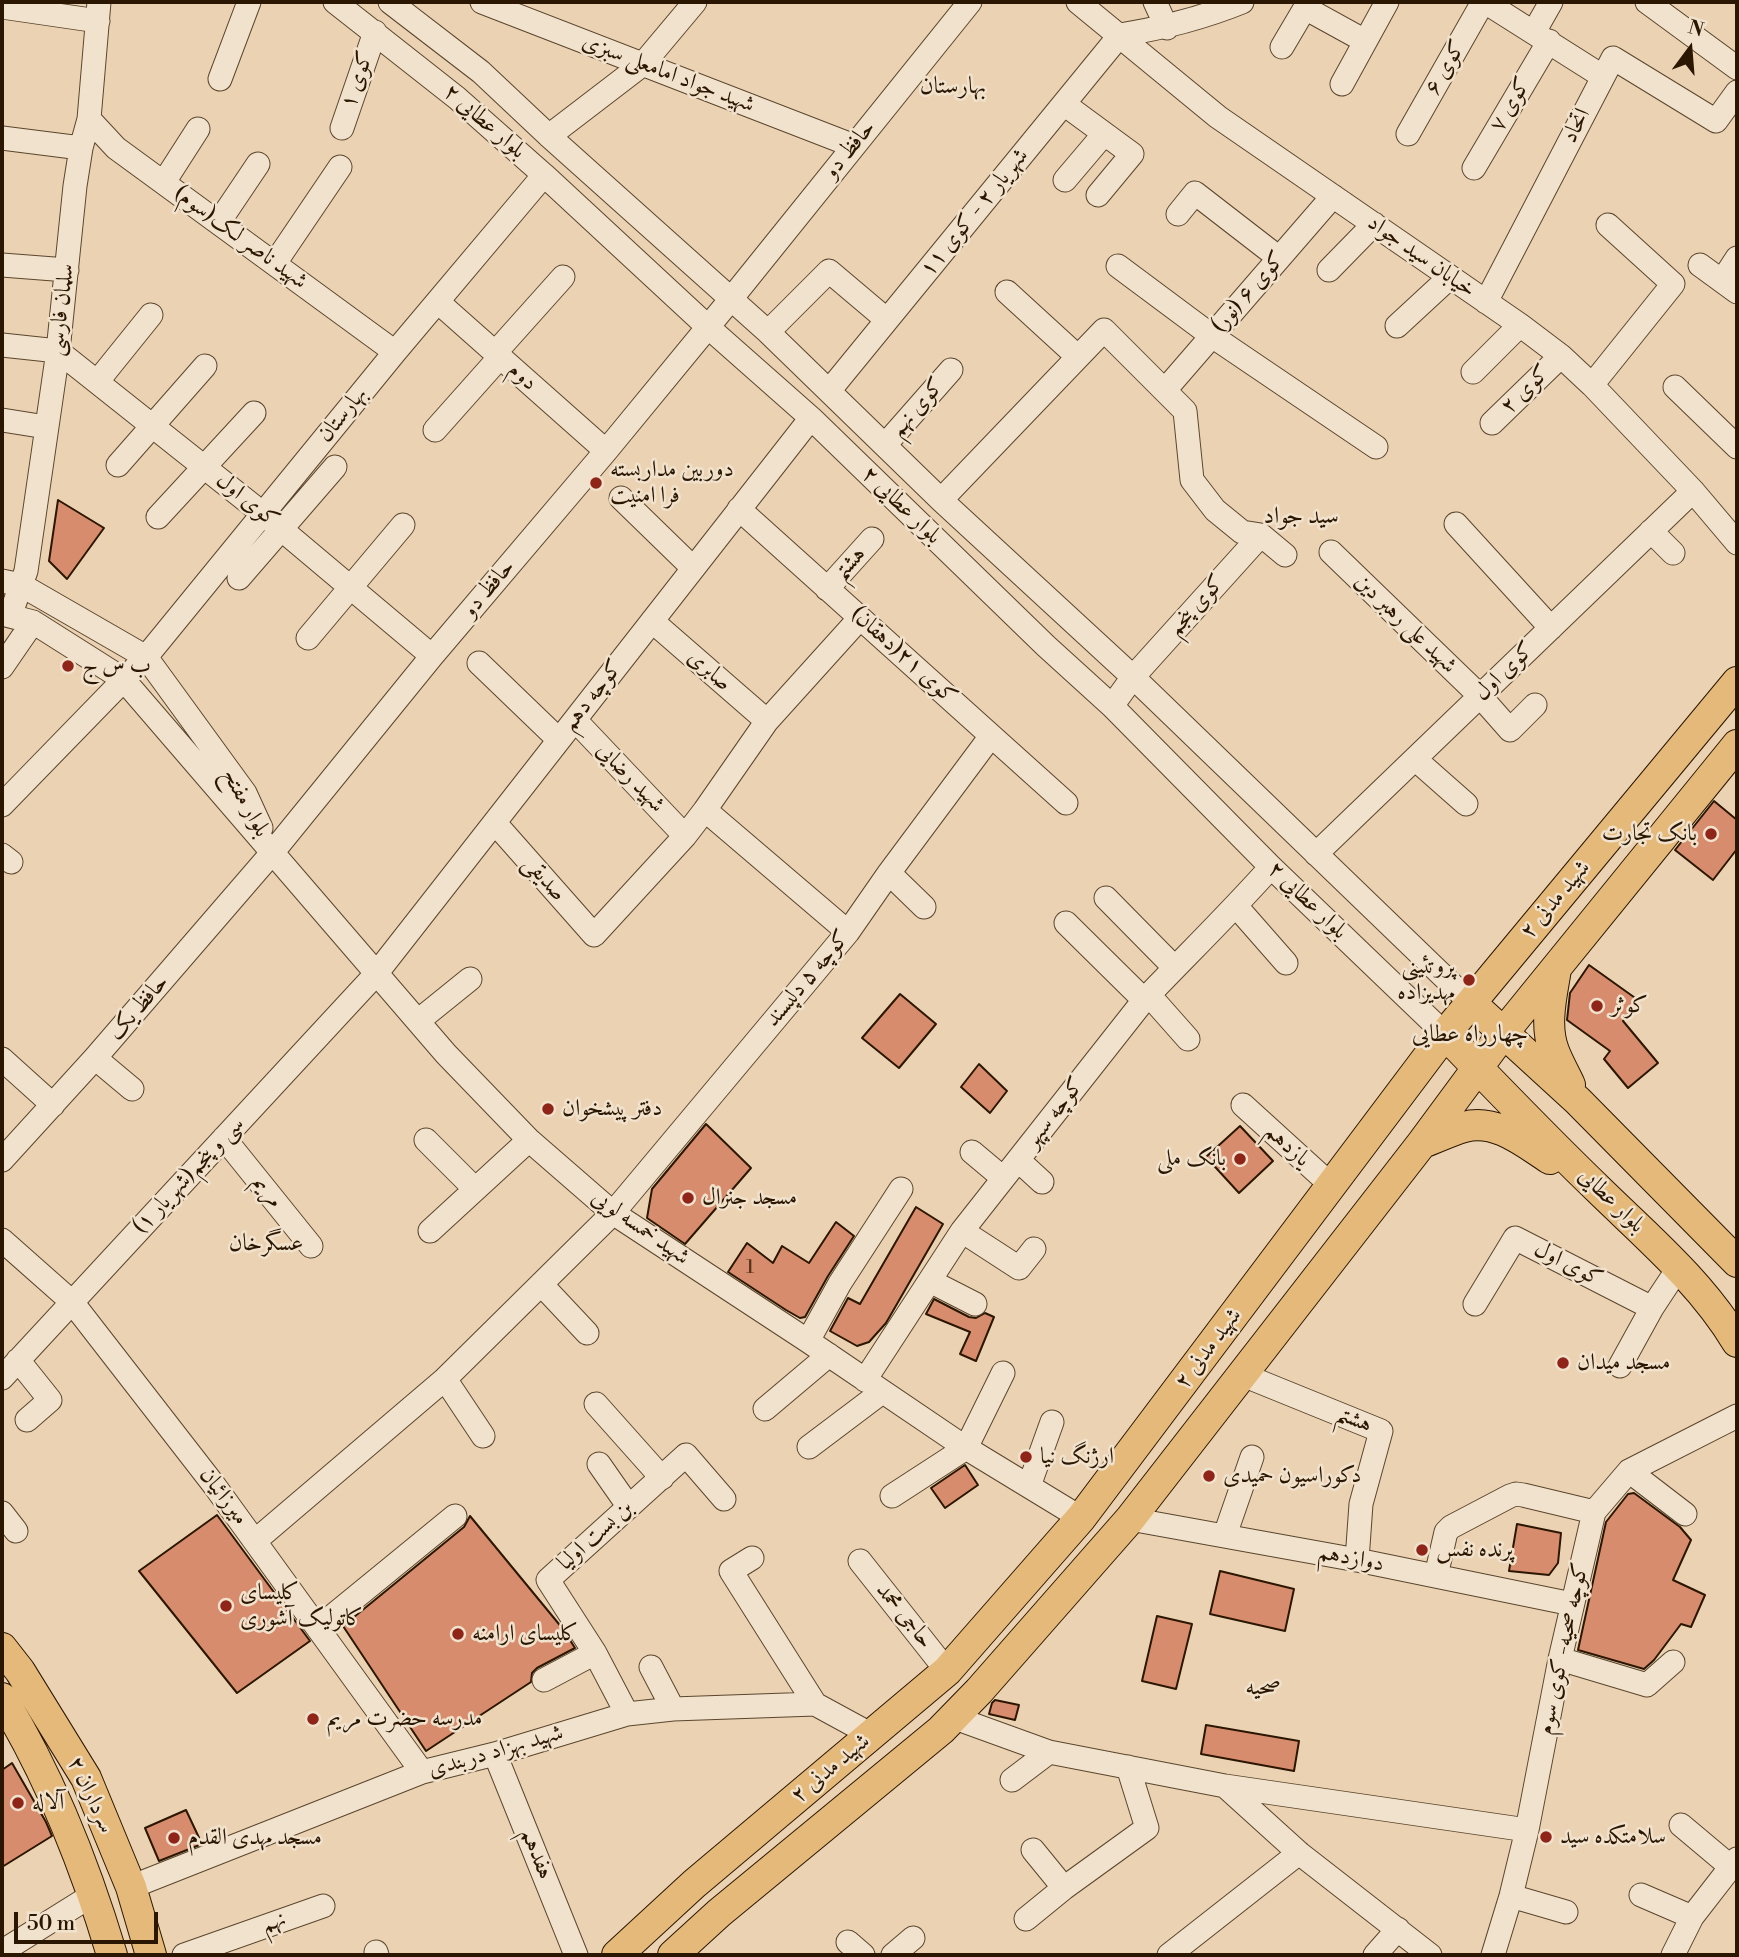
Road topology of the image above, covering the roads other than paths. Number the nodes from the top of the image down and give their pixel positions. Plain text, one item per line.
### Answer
1 (249, 2) edge
2 (335, 2) edge
3 (390, 2) edge
4 (482, 2) edge
5 (695, 2) edge
6 (971, 2) edge
7 (1078, 2) edge
8 (1155, 2) edge
9 (1242, 2) edge
10 (1387, 2) edge
11 (1484, 2) edge
12 (1551, 2) edge
13 (1647, 2) edge
14 (2, 7) edge
15 (1212, 7) edge
16 (528, 10) edge
17 (99, 11) edge
18 (1167, 27) junction
19 (375, 32) junction
20 (1120, 35) junction
21 (1541, 36) junction
22 (1366, 41) junction
23 (1282, 47) dead end
24 (643, 64) junction
25 (1737, 68) edge
26 (481, 72) junction
27 (1602, 76) junction
28 (220, 79) dead end
29 (1342, 84) dead end
30 (1737, 92) edge
31 (457, 98) junction
32 (1064, 104) junction
33 (89, 119) junction
34 (342, 128) dead end
35 (198, 129) dead end
36 (1104, 134) junction
37 (1408, 134) dead end
38 (549, 136) junction
39 (2, 138) edge
40 (853, 146) junction
41 (81, 148) junction
42 (258, 164) dead end
43 (340, 167) dead end
44 (1474, 168) dead end
45 (544, 175) junction
46 (1065, 180) dead end
47 (164, 182) junction
48 (1098, 195) dead end
49 (1333, 196) junction
50 (1178, 214) dead end
51 (219, 222) junction
52 (1374, 224) junction
53 (1608, 225) dead end
54 (1279, 258) junction
55 (1737, 258) edge
56 (275, 263) junction
57 (2, 265) edge
58 (1700, 265) dead end
59 (1118, 266) dead end
60 (67, 270) junction
61 (1329, 270) dead end
62 (563, 277) dead end
63 (1450, 277) junction
64 (1730, 287) edge
65 (1007, 292) dead end
66 (731, 299) junction
67 (438, 302) junction
68 (1486, 302) junction
69 (151, 315) dead end
70 (887, 320) junction
71 (1520, 325) junction
72 (1397, 326) dead end
73 (708, 327) junction
74 (1212, 336) junction
75 (776, 339) junction
76 (2, 345) edge
77 (58, 351) junction
78 (395, 352) junction
79 (497, 355) junction
80 (1561, 356) junction
81 (1078, 357) junction
82 (680, 360) junction
83 (750, 363) junction
84 (205, 366) dead end
85 (951, 370) dead end
86 (1473, 372) dead end
87 (97, 382) junction
88 (1592, 385) junction
89 (1675, 387) dead end
90 (1165, 390) junction
91 (830, 391) junction
92 (254, 413) dead end
93 (811, 418) junction
94 (2, 420) edge
95 (1492, 423) dead end
96 (153, 426) junction
97 (46, 427) junction
98 (435, 430) dead end
99 (885, 445) junction
100 (1376, 447) dead end
101 (1737, 447) edge
102 (606, 451) junction
103 (118, 465) dead end
104 (203, 466) junction
105 (335, 467) dead end
106 (1693, 491) junction
107 (621, 498) dead end
108 (941, 500) junction
109 (739, 509) junction
110 (262, 513) junction
111 (158, 517) dead end
112 (1456, 524) dead end
113 (403, 525) dead end
114 (281, 529) junction
115 (1651, 531) junction
116 (1261, 535) junction
117 (872, 540) dead end
118 (1737, 543) edge
119 (1331, 552) dead end
120 (1673, 553) dead end
121 (1285, 555) dead end
122 (693, 568) junction
123 (239, 578) dead end
124 (11, 583) edge
125 (351, 587) junction
126 (827, 589) junction
127 (6, 615) edge
128 (860, 618) junction
129 (652, 621) junction
130 (33, 622) junction
131 (1551, 628) junction
132 (308, 638) dead end
133 (432, 656) junction
134 (145, 657) junction
135 (479, 663) dead end
136 (2, 667) edge
137 (1133, 677) junction
138 (123, 679) junction
139 (1737, 682) edge
140 (1480, 696) junction
141 (1535, 705) dead end
142 (1112, 706) junction
143 (575, 720) junction
144 (767, 721) junction
145 (991, 736) junction
146 (559, 740) junction
147 (1737, 745) edge
148 (1415, 759) junction
149 (1066, 803) dead end
150 (1466, 804) dead end
151 (2, 805) edge
152 (705, 810) junction
153 (495, 823) junction
154 (685, 836) junction
155 (272, 853) junction
156 (1316, 854) junction
157 (1271, 867) junction
158 (889, 873) junction
159 (1106, 898) dead end
160 (1236, 906) junction
161 (924, 907) dead end
162 (1066, 923) dead end
163 (848, 932) junction
164 (1286, 963) dead end
165 (1174, 967) junction
166 (1556, 969) junction
167 (376, 974) junction
168 (470, 979) dead end
169 (1146, 998) junction
170 (1471, 1003) junction
171 (418, 1021) junction
172 (1504, 1032) junction
173 (1445, 1034) junction
174 (1188, 1039) dead end
175 (95, 1058) junction
176 (2, 1059) edge
177 (1477, 1067) junction
178 (132, 1089) dead end
179 (1578, 1101) junction
180 (54, 1105) junction
181 (1243, 1105) dead end
182 (224, 1138) junction
183 (426, 1140) dead end
184 (528, 1140) junction
185 (1422, 1143) junction
186 (972, 1152) dead end
187 (2, 1160) edge
188 (1018, 1160) junction
189 (1003, 1178) junction
190 (1042, 1182) dead end
191 (1332, 1186) junction
192 (1596, 1188) junction
193 (475, 1189) junction
194 (901, 1189) dead end
195 (612, 1213) junction
196 (430, 1231) dead end
197 (962, 1231) junction
198 (2, 1240) edge
199 (311, 1246) dead end
200 (1034, 1249) dead end
201 (1737, 1262) edge
202 (1679, 1267) junction
203 (930, 1281) junction
204 (541, 1284) junction
205 (72, 1302) junction
206 (975, 1304) dead end
207 (1475, 1304) dead end
208 (1652, 1308) junction
209 (587, 1333) dead end
210 (808, 1341) junction
211 (1737, 1342) edge
212 (829, 1355) junction
213 (18, 1360) junction
214 (1620, 1366) dead end
215 (1003, 1373) dead end
216 (1243, 1375) junction
217 (2, 1378) edge
218 (445, 1380) junction
219 (874, 1386) junction
220 (596, 1404) dead end
221 (765, 1409) dead end
222 (1737, 1416) edge
223 (27, 1420) dead end
224 (1052, 1422) dead end
225 (483, 1436) dead end
226 (809, 1447) dead end
227 (967, 1448) junction
228 (1252, 1457) dead end
229 (599, 1464) dead end
230 (1629, 1471) junction
231 (662, 1478) junction
232 (1029, 1486) junction
233 (892, 1496) dead end
234 (724, 1499) dead end
235 (629, 1507) junction
236 (1594, 1512) junction
237 (2, 1513) edge
238 (1685, 1514) dead end
239 (455, 1516) dead end
240 (1081, 1518) junction
241 (1130, 1519) junction
242 (16, 1531) dead end
243 (1225, 1535) junction
244 (255, 1541) junction
245 (752, 1558) dead end
246 (1357, 1560) junction
247 (860, 1561) dead end
248 (1436, 1576) junction
249 (1573, 1604) junction
250 (318, 1628) junction
251 (2, 1648) edge
252 (595, 1653) junction
253 (1560, 1659) junction
254 (1673, 1662) dead end
255 (651, 1667) dead end
256 (950, 1667) junction
257 (544, 1680) dead end
258 (979, 1691) junction
259 (2, 1699) edge
260 (910, 1703) junction
261 (815, 1704) junction
262 (673, 1709) junction
263 (626, 1714) junction
264 (948, 1724) junction
265 (872, 1735) junction
266 (1049, 1752) junction
267 (495, 1754) junction
268 (1128, 1767) junction
269 (422, 1772) junction
270 (1012, 1780) dead end
271 (1225, 1786) junction
272 (1681, 1825) dead end
273 (1527, 1830) junction
274 (1033, 1850) dead end
275 (1298, 1853) junction
276 (1734, 1863) edge
277 (694, 1884) junction
278 (131, 1887) junction
279 (1064, 1888) junction
280 (94, 1894) junction
281 (1641, 1895) dead end
282 (1511, 1896) junction
283 (323, 1906) dead end
284 (1566, 1912) dead end
285 (719, 1913) junction
286 (1692, 1917) junction
287 (1026, 1919) dead end
288 (1398, 1929) junction
289 (912, 1938) dead end
290 (6, 1951) edge
291 (685, 1952) edge
292 (1676, 1954) edge
293 (112, 1955) edge
294 (151, 1955) edge
295 (184, 1955) edge
296 (576, 1955) edge
297 (617, 1955) edge
298 (893, 1955) edge
299 (1169, 1955) edge
300 (1375, 1955) edge
301 (1430, 1955) edge
302 (1493, 1955) edge

1 - 28 street
2 - 19 street, بلوار عطایی ۲
3 - 26 street, بلوار عطایی ۲
4 - 16 street, شهید جواد امامعلی سبزی
5 - 24 street
6 - 40 street, حافظ دو
7 - 20 street, خیابان سید جواد
8 - 18 street
9 - 15 street
10 - 22 street
11 - 21 street
11 - 37 street, کوی ۶
12 - 21 street
13 - 25 street
14 - 17 street
15 - 18 street
16 - 24 street, شهید جواد امامعلی سبزی
17 - 33 street, سلمان فارسی
18 - 20 street
19 - 31 street, بلوار عطایی ۲
19 - 34 street, کوی ۱
20 - 32 street, شهریار ۲ - کوی ۱۱
20 - 49 street, خیابان سید جواد
21 - 27 street
21 - 44 street, کوی ۷
22 - 23 street
22 - 29 street
24 - 38 street
24 - 40 street, شهید جواد امامعلی سبزی
26 - 31 street
26 - 38 street, بلوار عطایی ۲
27 - 30 street
27 - 68 street, اتحاد
31 - 45 street, بلوار عطایی ۲
32 - 36 street
32 - 70 street, شهریار ۲ - کوی ۱۱
33 - 41 street, سلمان فارسی
33 - 47 street, شهید ناصر لک(سوم)
35 - 47 street
36 - 46 street
36 - 48 street
38 - 66 street, بلوار عطایی ۲
39 - 41 street
40 - 66 street, حافظ دو
41 - 60 street, سلمان فارسی
42 - 51 street
43 - 56 street
45 - 67 street, بهارستان
45 - 73 street, بلوار عطایی ۲
47 - 51 street, شهید ناصر لک(سوم)
49 - 52 street, خیابان سید جواد
49 - 54 street, کوی ۶ (نور)
50 - 54 street
51 - 56 street, شهید ناصر لک(سوم)
52 - 61 street
52 - 63 street, خیابان سید جواد
53 - 88 street
54 - 74 street, کوی ۶ (نور)
55 - 64 street
56 - 78 street, شهید ناصر لک(سوم)
57 - 60 street
58 - 64 street
59 - 74 street
60 - 77 street, سلمان فارسی
62 - 79 street
63 - 68 street, خیابان سید جواد
63 - 72 street
65 - 81 street
66 - 73 street, حافظ دو
66 - 75 street, بلوار عطایی ۲
67 - 78 street, بهارستان
67 - 79 street, دوم
68 - 71 street, خیابان سید جواد
69 - 87 street
70 - 75 street
70 - 91 street, شهریار ۲ - کوی ۱۱
71 - 80 street, خیابان سید جواد
71 - 86 street
73 - 82 street, حافظ دو
73 - 83 street, بلوار عطایی ۲
74 - 90 street, کوی ۶ (نور)
74 - 100 street
75 - 83 street
75 - 91 street, بلوار عطایی ۲
76 - 77 street
77 - 87 street, کوی اول
77 - 97 street, سلمان فارسی
78 - 110 street, بهارستان
79 - 98 street
79 - 102 street, دوم
80 - 88 street, خیابان سید جواد
80 - 95 street, کوی ۲
81 - 90 street
81 - 108 street
82 - 83 street
82 - 102 street, حافظ دو
83 - 93 street, بلوار عطایی ۲
84 - 96 street
85 - 99 street, کوی نهم
87 - 96 street, کوی اول
88 - 106 street, خیابان سید جواد
89 - 101 street
90 - 116 street
91 - 99 street, بلوار عطایی ۲
92 - 104 street
93 - 109 street, کوچه دهم
93 - 142 street, بلوار عطایی ۲
94 - 97 street
96 - 103 street
96 - 104 street, کوی اول
97 - 124 street, سلمان فارسی
99 - 108 street, بلوار عطایی ۲
102 - 133 street, حافظ دو
104 - 110 street, کوی اول
104 - 111 street
105 - 114 street
106 - 115 street, کوی اول
106 - 118 street, خیابان سید جواد
107 - 122 street
108 - 137 street, بلوار عطایی ۲
109 - 122 street, کوچه دهم
109 - 126 street, کوی ۲۱(دهقان)
110 - 114 street, کوی اول
110 - 134 street, بهارستان
112 - 131 street
113 - 125 street
114 - 123 street
114 - 125 street, کوی اول
115 - 120 street
115 - 131 street, کوی اول
116 - 121 street
116 - 137 street, کوی پنجم
117 - 126 street, هشتم
119 - 140 street, شهید علی رهبر دین
122 - 129 street, کوچه دهم
124 - 127 street, سلمان فارسی
124 - 134 street, بلوار مفتح
125 - 132 street
125 - 133 street, کوی اول
126 - 128 street, کوی ۲۱(دهقان)
127 - 130 street, بلوار مفتح
128 - 144 street
128 - 145 street, کوی ۲۱(دهقان)
129 - 143 street, کوچه دهم
129 - 144 street, صابری
130 - 136 street
130 - 138 street, بلوار مفتح
131 - 140 street, کوی اول
133 - 155 street, حافظ دو
134 - 138 street, بهارستان
134 - 155 street, بلوار مفتح
135 - 146 street
137 - 142 street, کوی پنجم
137 - 156 street, بلوار عطایی ۲
138 - 151 street, بهارستان
138 - 155 street, بلوار مفتح
139 - 170 main road, شهید مدنی ۲
140 - 141 street, شهید علی رهبر دین
140 - 148 street, کوی اول
142 - 157 street, بلوار عطایی ۲
143 - 146 street, کوچه دهم
143 - 154 street, شهید رضایی
144 - 152 street
145 - 149 street, کوی ۲۱(دهقان)
145 - 158 street, کوچه ۵ دلپسند
146 - 153 street, کوچه دهم
147 - 166 main road, شهید مدنی ۲
148 - 150 street
148 - 156 street, کوی اول
152 - 154 street
152 - 163 street
153 - 154 street, صدیقی
153 - 167 street, کوچه دهم
155 - 167 street, شهید خمسه لویی
155 - 175 street, حافظ یک
156 - 170 street, بلوار عطایی ۲
157 - 160 street, کوچه سپهر
157 - 173 street, بلوار عطایی ۲
158 - 161 street
158 - 163 street, کوچه ۵ دلپسند
159 - 165 street
160 - 164 street
160 - 165 street, کوچه سپهر
162 - 169 street
163 - 195 street, کوچه ۵ دلپسند
165 - 169 street, کوچه سپهر
166 - 172 main road, شهید مدنی ۲
166 - 179 main road
167 - 171 street, شهید خمسه لویی
167 - 182 street, سی و پنجم(شهریار ۱)
168 - 171 street
169 - 174 street
169 - 188 street, کوچه سپهر
170 - 172 main road, بلوار عطایی
170 - 173 main road, شهید مدنی ۲
171 - 184 street, شهید خمسه لویی
172 - 177 main road, شهید مدنی ۲
172 - 179 main road, بلوار عطایی
173 - 177 main road, بلوار عطایی
173 - 191 main road, شهید مدنی ۲
175 - 178 street
175 - 180 street, حافظ یک
176 - 180 street
177 - 185 main road, شهید مدنی ۲
177 - 192 main road, بلوار عطایی
179 - 201 main road, بلوار عطایی
180 - 187 street, حافظ یک
181 - 191 street, یازدهم
182 - 199 street, مریم
182 - 205 street, سی و پنجم(شهریار ۱)
183 - 193 street
184 - 193 street
184 - 195 street, شهید خمسه لویی
185 - 192 main road
185 - 216 main road, شهید مدنی ۲
186 - 189 street
188 - 189 street, کوچه سپهر
188 - 190 street
189 - 197 street, کوچه سپهر
191 - 240 main road, شهید مدنی ۲
192 - 202 main road, بلوار عطایی
193 - 196 street
194 - 210 street
195 - 204 street, کوچه ۵ دلپسند
195 - 210 street, شهید خمسه لویی
197 - 200 street
197 - 203 street, کوچه سپهر
198 - 205 street, میرزائیان
202 - 208 street
202 - 211 main road, بلوار عطایی
203 - 206 street
203 - 219 street, کوچه سپهر
204 - 209 street
204 - 218 street, کوچه ۵ دلپسند
205 - 213 street, سی و پنجم(شهریار ۱)
205 - 244 street, میرزائیان
207 - 208 street, کوی اول
208 - 214 street
210 - 212 street, شهید خمسه لویی
212 - 219 street, شهید خمسه لویی
212 - 221 street
213 - 217 street, سی و پنجم(شهریار ۱)
213 - 223 street
215 - 227 street
216 - 241 main road, شهید مدنی ۲
216 - 246 street, هشتم
218 - 225 street
218 - 244 street, کوچه ۵ دلپسند
219 - 226 street, کوچه سپهر
219 - 227 street, شهید خمسه لویی
220 - 231 street
222 - 230 street, کوچه صحیه- کوی سوم
224 - 232 street
227 - 232 street, شهید خمسه لویی
227 - 233 street
228 - 243 street
229 - 235 street
230 - 236 street, کوچه صحیه- کوی سوم
230 - 238 street
231 - 234 street, بن بست اولیا
231 - 235 street, بن بست اولیا
232 - 240 street, شهید خمسه لویی
235 - 252 street, بن بست اولیا
236 - 248 street
236 - 249 street, کوچه صحیه- کوی سوم
237 - 242 street
239 - 250 street
240 - 256 main road, شهید مدنی ۲
241 - 243 street, دوازدهم
241 - 258 main road, شهید مدنی ۲
243 - 246 street, دوازدهم
244 - 250 street, میرزائیان
245 - 261 street
246 - 248 street, دوازدهم
247 - 256 street, حاجی محمد
248 - 249 street, دوازدهم
249 - 253 street, کوچه صحیه- کوی سوم
250 - 269 street, میرزائیان
251 - 278 main road, سرداران ۲
252 - 257 street
252 - 263 street, بن بست اولیا
253 - 254 street
253 - 273 street, کوچه صحیه- کوی سوم
255 - 262 street
256 - 258 main road
256 - 260 main road, شهید مدنی ۲
258 - 264 main road, شهید مدنی ۲
259 - 280 main road, سرداران ۲
260 - 264 main road
260 - 265 main road, شهید مدنی ۲
261 - 262 street, شهید بهزاد دربندی
261 - 265 street
262 - 263 street, شهید بهزاد دربندی
263 - 267 street, شهید بهزاد دربندی
264 - 266 street
264 - 285 main road, شهید مدنی ۲
265 - 277 main road, شهید مدنی ۲
266 - 268 street
266 - 270 street
267 - 269 street, شهید بهزاد دربندی
267 - 296 street, هفدهم
268 - 271 street
268 - 279 street
269 - 278 street, شهید بهزاد دربندی
271 - 273 street
271 - 275 street
272 - 276 street
273 - 282 street, کوچه صحیه- کوی سوم
274 - 279 street
275 - 288 street
275 - 299 street
276 - 286 street
277 - 285 main road
277 - 297 main road, شهید مدنی ۲
278 - 280 main road
278 - 294 main road, سرداران ۲
279 - 287 street
280 - 290 street
280 - 293 main road, سرداران ۲
281 - 286 street
282 - 284 street
282 - 302 street, کوچه صحیه- کوی سوم
283 - 295 street, نهم
285 - 291 main road, شهید مدنی ۲
286 - 292 street
288 - 300 street
288 - 301 street
289 - 298 street

